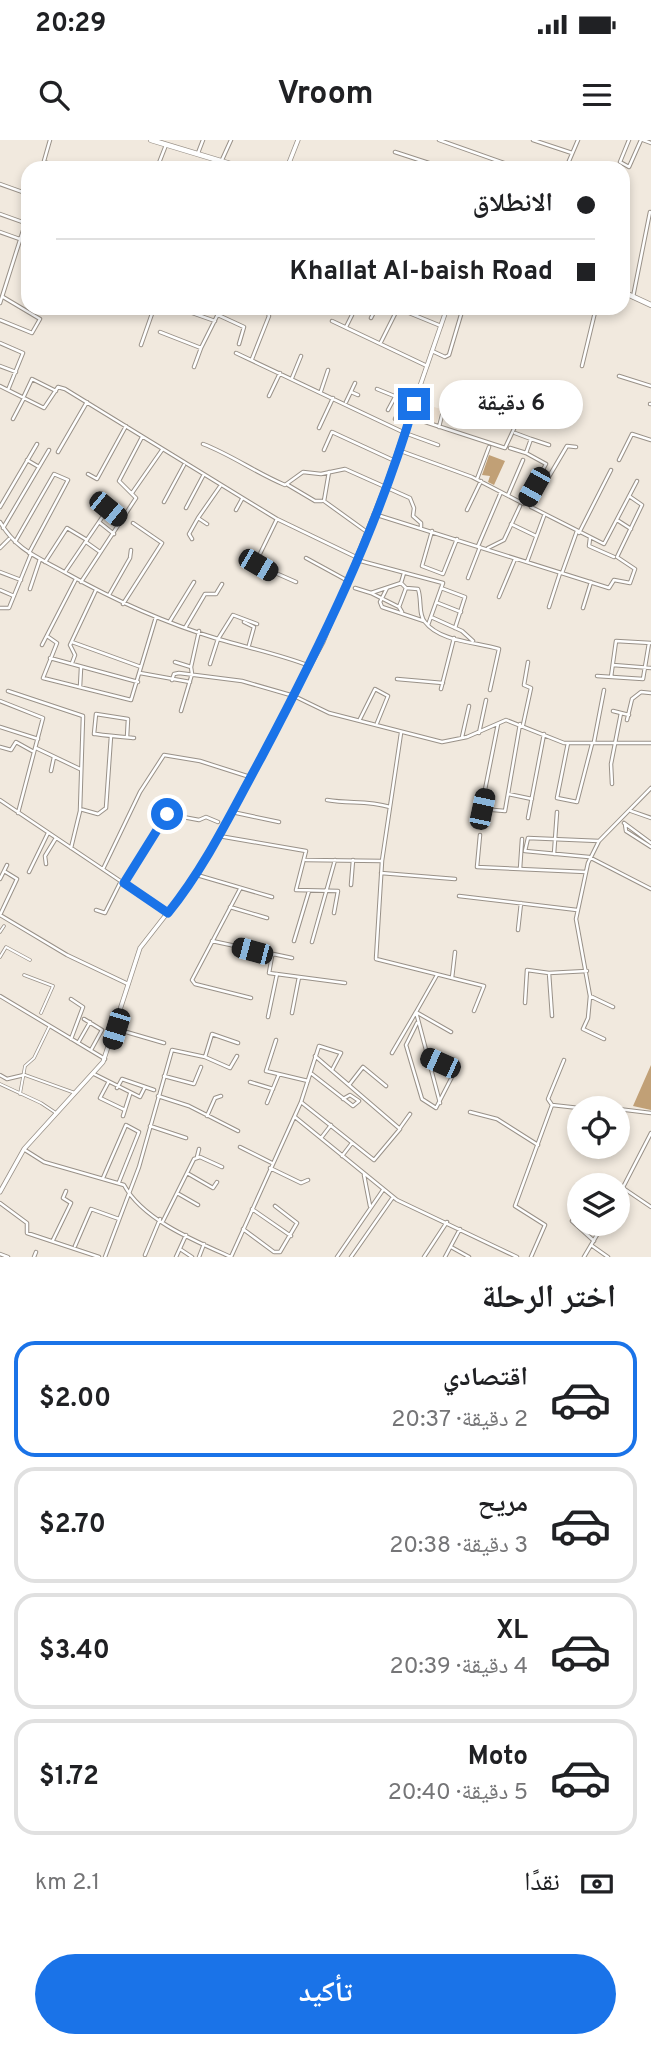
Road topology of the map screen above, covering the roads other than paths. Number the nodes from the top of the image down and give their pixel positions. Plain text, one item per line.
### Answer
1 (50, 140) edge
2 (151, 140) edge
3 (203, 140) edge
4 (231, 140) edge
5 (297, 140) edge
6 (439, 140) edge
7 (533, 140) edge
8 (578, 140) edge
9 (629, 140) edge
10 (642, 140) edge
11 (166, 143) edge
12 (651, 143) edge
13 (395, 152) dead end
14 (572, 153) junction
15 (198, 155) junction
16 (44, 161) edge
17 (160, 161) edge
18 (218, 161) edge
19 (221, 161) edge
20 (290, 161) edge
21 (423, 161) edge
22 (498, 161) edge
23 (569, 161) edge
24 (620, 161) edge
25 (630, 163) edge
26 (0, 184) edge
27 (21, 192) edge
28 (650, 212) edge
29 (0, 214) edge
30 (21, 221) edge
31 (0, 232) edge
32 (20, 239) joint
33 (0, 284) edge
34 (6, 287) junction
35 (630, 296) edge
36 (3, 297) junction
37 (633, 297) junction
38 (0, 303) edge
39 (651, 305) edge
40 (21, 307) edge
41 (35, 315) edge
42 (152, 315) edge
43 (198, 315) edge
44 (218, 315) joint
45 (269, 315) edge
46 (352, 315) dead end
47 (372, 315) edge
48 (394, 315) edge
49 (414, 315) edge
50 (445, 315) edge
51 (461, 315) edge
52 (595, 315) edge
53 (370, 318) dead end
54 (0, 320) edge
55 (215, 321) junction
56 (332, 321) dead end
57 (441, 326) junction
58 (345, 327) junction
59 (160, 332) dead end
60 (381, 342) junction
61 (0, 343) edge
62 (239, 344) dead end
63 (141, 345) dead end
64 (201, 348) junction
65 (432, 351) junction
66 (236, 353) dead end
67 (301, 356) dead end
68 (251, 359) junction
69 (0, 366) edge
70 (427, 366) junction
71 (582, 366) dead end
72 (194, 368) dead end
73 (328, 370) dead end
74 (16, 372) junction
75 (280, 373) junction
76 (619, 376) dead end
77 (292, 378) junction
78 (355, 383) dead end
79 (0, 386) edge
80 (651, 386) edge
81 (377, 388) dead end
82 (8, 390) junction
83 (56, 391) junction
84 (321, 391) junction
85 (351, 392) junction
86 (561, 393) dead end
87 (358, 395) dead end
88 (268, 396) dead end
89 (395, 397) junction
90 (23, 398) junction
91 (333, 398) junction
92 (404, 401) junction
93 (88, 402) junction
94 (345, 404) junction
95 (414, 404) junction
96 (388, 410) dead end
97 (442, 415) dead end
98 (410, 417) junction
99 (13, 419) dead end
100 (395, 419) dead end
101 (126, 426) junction
102 (439, 427) junction
103 (319, 428) dead end
104 (405, 433) junction
105 (515, 433) dead end
106 (143, 437) junction
107 (531, 439) junction
108 (651, 440) edge
109 (37, 444) dead end
110 (202, 444) dead end
111 (438, 445) dead end
112 (549, 445) dead end
113 (489, 447) dead end
114 (576, 447) dead end
115 (510, 448) dead end
116 (49, 450) dead end
117 (162, 450) junction
118 (324, 450) dead end
119 (398, 450) junction
120 (58, 452) dead end
121 (526, 453) junction
122 (27, 460) junction
123 (523, 460) dead end
124 (619, 460) dead end
125 (395, 461) junction
126 (184, 465) junction
127 (39, 467) junction
128 (611, 470) dead end
129 (329, 472) junction
130 (88, 474) dead end
131 (203, 477) junction
132 (479, 480) junction
133 (637, 481) dead end
134 (221, 485) junction
135 (288, 485) junction
136 (385, 486) junction
137 (501, 492) junction
138 (132, 493) junction
139 (508, 495) junction
140 (629, 496) junction
141 (242, 499) junction
142 (324, 501) junction
143 (164, 502) dead end
144 (522, 505) junction
145 (0, 507) edge
146 (186, 508) dead end
147 (531, 508) junction
148 (236, 510) dead end
149 (467, 510) dead end
150 (374, 513) junction
151 (544, 515) junction
152 (198, 518) junction
153 (277, 519) junction
154 (617, 520) junction
155 (122, 521) junction
156 (99, 522) junction
157 (0, 523) edge
158 (132, 523) dead end
159 (207, 524) dead end
160 (511, 524) junction
161 (421, 527) junction
162 (3, 528) junction
163 (631, 529) junction
164 (432, 531) junction
165 (368, 532) junction
166 (578, 532) junction
167 (114, 534) junction
168 (536, 536) junction
169 (590, 538) junction
170 (9, 539) junction
171 (192, 539) dead end
172 (457, 539) junction
173 (86, 541) junction
174 (14, 543) junction
175 (479, 547) junction
176 (0, 548) edge
177 (487, 549) junction
178 (131, 550) dead end
179 (100, 552) junction
180 (30, 554) junction
181 (614, 557) dead end
182 (306, 558) dead end
183 (40, 559) junction
184 (357, 559) junction
185 (515, 559) junction
186 (45, 562) junction
187 (527, 562) junction
188 (0, 572) edge
189 (65, 572) junction
190 (404, 572) junction
191 (561, 573) junction
192 (468, 578) dead end
193 (76, 579) junction
194 (21, 580) junction
195 (348, 581) junction
196 (81, 582) junction
197 (194, 582) dead end
198 (296, 582) dead end
199 (591, 582) junction
200 (401, 583) junction
201 (222, 584) dead end
202 (407, 587) junction
203 (355, 588) dead end
204 (387, 588) junction
205 (441, 588) junction
206 (30, 589) dead end
207 (0, 590) edge
208 (96, 590) junction
209 (372, 593) junction
210 (109, 595) junction
211 (14, 596) junction
212 (499, 597) dead end
213 (383, 599) junction
214 (436, 603) junction
215 (123, 604) junction
216 (399, 607) junction
217 (549, 607) dead end
218 (0, 608) edge
219 (583, 608) dead end
220 (402, 612) junction
221 (461, 612) junction
222 (156, 617) junction
223 (431, 617) junction
224 (170, 621) junction
225 (424, 621) junction
226 (244, 622) dead end
227 (257, 624) dead end
228 (428, 625) junction
229 (185, 628) junction
230 (455, 628) junction
231 (199, 631) junction
232 (47, 636) junction
233 (454, 638) junction
234 (218, 639) junction
235 (72, 642) junction
236 (473, 643) junction
237 (650, 643) edge
238 (42, 645) dead end
239 (248, 645) junction
240 (50, 658) junction
241 (174, 662) dead end
242 (528, 662) dead end
243 (211, 663) dead end
244 (71, 665) junction
245 (613, 665) junction
246 (310, 666) junction
247 (141, 667) junction
248 (191, 667) junction
249 (81, 668) junction
250 (645, 668) junction
251 (651, 668) edge
252 (140, 673) junction
253 (192, 674) junction
254 (597, 676) dead end
255 (611, 677) junction
256 (397, 679) dead end
257 (172, 680) junction
258 (138, 682) junction
259 (190, 682) junction
260 (443, 683) junction
261 (80, 687) junction
262 (441, 689) dead end
263 (490, 690) dead end
264 (604, 690) dead end
265 (8, 691) dead end
266 (651, 693) edge
267 (294, 696) junction
268 (486, 700) dead end
269 (0, 701) edge
270 (469, 706) dead end
271 (181, 711) dead end
272 (613, 711) dead end
273 (621, 713) junction
274 (629, 715) junction
275 (360, 719) junction
276 (627, 720) dead end
277 (376, 724) junction
278 (498, 724) junction
279 (522, 724) junction
280 (0, 727) edge
281 (401, 733) junction
282 (479, 733) junction
283 (544, 734) junction
284 (111, 736) junction
285 (127, 737) junction
286 (134, 738) dead end
287 (463, 738) junction
288 (38, 739) junction
289 (568, 743) junction
290 (593, 743) junction
291 (615, 743) junction
292 (651, 743) edge
293 (0, 747) edge
294 (35, 750) junction
295 (54, 757) junction
296 (80, 769) junction
297 (51, 771) dead end
298 (250, 777) junction
299 (612, 784) dead end
300 (651, 788) edge
301 (508, 794) junction
302 (532, 799) junction
303 (0, 800) edge
304 (327, 800) dead end
305 (390, 807) junction
306 (80, 809) junction
307 (482, 809) junction
308 (631, 811) junction
309 (232, 812) junction
310 (557, 812) dead end
311 (18, 813) junction
312 (528, 818) dead end
313 (651, 818) edge
314 (479, 820) dead end
315 (279, 822) dead end
316 (623, 822) junction
317 (221, 824) junction
318 (48, 833) junction
319 (480, 835) dead end
320 (219, 836) junction
321 (56, 838) junction
322 (522, 839) dead end
323 (554, 839) junction
324 (599, 841) junction
325 (651, 845) edge
326 (71, 848) junction
327 (554, 854) junction
328 (590, 858) junction
329 (306, 859) junction
330 (335, 860) junction
331 (353, 860) junction
332 (382, 861) junction
333 (46, 864) dead end
334 (7, 865) dead end
335 (103, 869) junction
336 (520, 869) junction
337 (4, 871) junction
338 (29, 872) dead end
339 (586, 872) junction
340 (381, 873) junction
341 (197, 874) junction
342 (0, 879) edge
343 (455, 879) dead end
344 (122, 882) junction
345 (351, 885) dead end
346 (240, 889) junction
347 (651, 889) edge
348 (309, 891) junction
349 (327, 891) junction
350 (459, 896) dead end
351 (272, 897) dead end
352 (521, 903) junction
353 (230, 907) junction
354 (96, 910) dead end
355 (577, 910) junction
356 (168, 913) junction
357 (334, 913) dead end
358 (267, 918) dead end
359 (4, 926) dead end
360 (517, 930) dead end
361 (0, 932) edge
362 (212, 941) junction
363 (294, 941) dead end
364 (312, 942) dead end
365 (455, 952) dead end
366 (1, 955) edge
367 (272, 956) junction
368 (292, 958) dead end
369 (30, 960) dead end
370 (587, 971) junction
371 (549, 973) junction
372 (277, 974) junction
373 (24, 975) dead end
374 (437, 975) junction
375 (299, 977) junction
376 (452, 978) junction
377 (345, 982) dead end
378 (128, 984) junction
379 (0, 996) edge
380 (590, 996) junction
381 (251, 998) dead end
382 (71, 999) dead end
383 (525, 1003) dead end
384 (613, 1007) dead end
385 (474, 1011) dead end
386 (416, 1012) junction
387 (41, 1013) dead end
388 (292, 1013) dead end
389 (552, 1016) dead end
390 (268, 1017) dead end
391 (84, 1019) dead end
392 (90, 1023) junction
393 (417, 1023) junction
394 (48, 1027) junction
395 (116, 1029) junction
396 (451, 1031) dead end
397 (71, 1039) junction
398 (604, 1039) dead end
399 (276, 1040) dead end
400 (78, 1043) junction
401 (164, 1043) dead end
402 (238, 1043) dead end
403 (91, 1050) junction
404 (393, 1053) dead end
405 (237, 1056) dead end
406 (315, 1056) junction
407 (205, 1057) junction
408 (427, 1057) junction
409 (105, 1059) junction
410 (564, 1060) dead end
411 (201, 1067) dead end
412 (332, 1070) junction
413 (311, 1073) junction
414 (94, 1074) junction
415 (279, 1074) junction
416 (0, 1075) edge
417 (24, 1075) junction
418 (164, 1076) junction
419 (308, 1081) junction
420 (108, 1083) junction
421 (250, 1083) dead end
422 (0, 1084) edge
423 (349, 1085) junction
424 (386, 1086) dead end
425 (145, 1087) junction
426 (117, 1088) junction
427 (273, 1089) junction
428 (154, 1090) dead end
429 (20, 1094) junction
430 (76, 1094) junction
431 (130, 1094) junction
432 (158, 1096) junction
433 (221, 1096) dead end
434 (344, 1099) dead end
435 (301, 1102) junction
436 (267, 1103) dead end
437 (440, 1103) junction
438 (552, 1105) junction
439 (567, 1107) edge
440 (125, 1110) junction
441 (630, 1111) edge
442 (470, 1112) dead end
443 (57, 1114) junction
444 (410, 1114) dead end
445 (651, 1114) edge
446 (123, 1116) dead end
447 (207, 1116) junction
448 (295, 1117) junction
449 (331, 1125) junction
450 (150, 1126) junction
451 (400, 1128) junction
452 (239, 1131) dead end
453 (651, 1133) edge
454 (186, 1138) dead end
455 (321, 1138) junction
456 (352, 1143) junction
457 (538, 1145) junction
458 (240, 1147) dead end
459 (24, 1149) junction
460 (199, 1149) dead end
461 (342, 1156) junction
462 (197, 1157) junction
463 (272, 1163) junction
464 (222, 1167) dead end
465 (270, 1168) junction
466 (187, 1173) junction
467 (364, 1174) junction
468 (630, 1174) edge
469 (103, 1178) junction
470 (3, 1180) edge
471 (308, 1180) dead end
472 (217, 1182) dead end
473 (119, 1183) junction
474 (125, 1186) junction
475 (132, 1186) junction
476 (383, 1190) junction
477 (66, 1191) dead end
478 (0, 1192) edge
479 (177, 1193) junction
480 (630, 1193) edge
481 (128, 1195) junction
482 (393, 1197) junction
483 (0, 1203) edge
484 (198, 1205) dead end
485 (275, 1206) dead end
486 (370, 1206) junction
487 (651, 1207) edge
488 (252, 1209) junction
489 (119, 1219) junction
490 (162, 1220) junction
491 (446, 1222) junction
492 (243, 1229) junction
493 (460, 1229) junction
494 (186, 1236) junction
495 (291, 1236) junction
496 (350, 1236) junction
497 (588, 1236) edge
498 (597, 1236) edge
499 (52, 1240) junction
500 (594, 1241) junction
501 (204, 1244) junction
502 (360, 1244) junction
503 (591, 1245) junction
504 (74, 1247) junction
505 (451, 1247) junction
506 (180, 1249) junction
507 (36, 1252) dead end
508 (0, 1254) edge
509 (145, 1255) dead end
510 (8, 1257) edge
511 (34, 1257) edge
512 (99, 1257) edge
513 (105, 1257) edge
514 (176, 1257) edge
515 (192, 1257) edge
516 (199, 1257) edge
517 (231, 1257) edge
518 (337, 1257) edge
519 (351, 1257) edge
520 (425, 1257) edge
521 (445, 1257) edge
522 (469, 1257) edge
523 (514, 1257) edge
524 (531, 1257) edge
525 (584, 1257) edge
526 (608, 1257) edge

1 - 16 street
2 - 11 main road
3 - 15 street
4 - 19 street
5 - 20 street
6 - 22 street
7 - 14 street
8 - 14 street
9 - 24 street
10 - 12 street
10 - 25 street
11 - 15 main road
11 - 17 street
13 - 21 street
14 - 23 street
15 - 18 main road
26 - 27 street
28 - 37 street
29 - 30 street
31 - 32 street
32 - 34 street
33 - 34 street
34 - 36 street
35 - 37 main road
36 - 38 street
36 - 40 street
37 - 39 main road
41 - 54 street
42 - 63 street
43 - 55 street
44 - 55 street
44 - 62 street
45 - 68 street
46 - 58 street
47 - 53 street
48 - 60 street
49 - 57 street
50 - 57 street
51 - 65 street
52 - 71 street
55 - 64 street
56 - 58 street
57 - 65 street
58 - 60 street
59 - 64 street
60 - 70 street
61 - 74 street
64 - 72 street
65 - 70 street
66 - 68 street
67 - 77 street
68 - 75 street
69 - 74 street
70 - 95 street
73 - 84 street
74 - 82 street
75 - 77 street
75 - 88 street
76 - 80 street
77 - 84 street
78 - 85 street
79 - 82 street
81 - 89 street
82 - 90 street
83 - 90 street
83 - 90 street
83 - 93 street
84 - 91 street
85 - 87 street
85 - 94 street
86 - 102 street
89 - 92 street
89 - 96 street
90 - 99 street
91 - 94 street
91 - 103 street
92 - 95 street
92 - 100 street
93 - 101 street
93 - 120 street
94 - 104 street
95 - 98 street
97 - 102 street
98 - 102 street
98 - 104 street
101 - 106 street
101 - 130 street
104 - 111 street
104 - 119 street
105 - 107 street
106 - 117 street
106 - 138 street
107 - 112 street
107 - 121 street
108 - 124 street
109 - 122 street
110 - 135 street
113 - 132 street
114 - 147 street
115 - 121 street
116 - 127 street
117 - 126 street
117 - 138 street
118 - 125 street
119 - 125 street
119 - 132 street
121 - 144 street
122 - 127 street
122 - 145 street
123 - 139 street
125 - 136 street
126 - 131 street
126 - 143 street
127 - 162 street
128 - 166 street
129 - 135 street
129 - 136 street
129 - 142 street
131 - 134 street
131 - 146 street
132 - 137 street
132 - 149 street
133 - 140 street
134 - 141 street
134 - 152 street
135 - 142 street
136 - 150 street
136 - 161 street
137 - 139 street
137 - 175 street
138 - 155 street
139 - 144 street
140 - 154 street
140 - 163 street
141 - 148 street
141 - 153 street
142 - 165 street
144 - 147 street
144 - 160 street
147 - 151 street
150 - 161 street
150 - 165 street
151 - 166 street
151 - 168 street
152 - 159 street
152 - 171 street
153 - 184 street
153 - 198 street
154 - 163 street
154 - 169 street
155 - 156 street
155 - 167 street
156 - 167 street
156 - 173 street
157 - 162 street
158 - 215 street
160 - 168 street
160 - 177 street
161 - 164 street
162 - 170 street
163 - 199 street
164 - 172 street
164 - 172 street
165 - 184 street
166 - 169 street
166 - 191 street
167 - 179 street
168 - 187 street
169 - 181 street
170 - 174 street
170 - 176 street
172 - 175 street
173 - 179 street
173 - 186 street
173 - 189 street
174 - 180 street
174 - 180 street
175 - 177 street
175 - 192 street
177 - 185 street
178 - 210 street
179 - 196 street
180 - 183 street
180 - 194 street
182 - 195 street
183 - 186 street
183 - 206 street
184 - 190 street
184 - 195 street
185 - 187 street
185 - 212 street
186 - 189 street
187 - 191 street
188 - 194 street
189 - 193 street
190 - 200 street
190 - 205 street
191 - 199 street
191 - 217 street
193 - 196 street
193 - 232 street
194 - 211 street
195 - 246 street
196 - 208 street
197 - 224 street
199 - 219 street
200 - 202 street
200 - 204 street
201 - 229 street
202 - 216 street
202 - 225 street
203 - 209 street
204 - 209 street
204 - 213 street
205 - 214 street
205 - 221 street
207 - 211 street
208 - 210 street
208 - 235 street
209 - 213 street
210 - 215 street
211 - 218 street
213 - 216 street
213 - 220 street
214 - 221 street
214 - 223 street
215 - 222 street
216 - 220 street
220 - 225 street
221 - 230 street
222 - 224 street
222 - 247 street
223 - 228 street
223 - 230 street
224 - 229 street
225 - 228 street
226 - 239 street
227 - 234 street
228 - 233 street
229 - 231 street
230 - 236 street
231 - 234 street
231 - 248 street
232 - 238 street
232 - 240 street
233 - 236 street
233 - 260 street
234 - 239 street
234 - 243 street
235 - 244 street
235 - 247 street
236 - 263 street
237 - 245 street
237 - 250 street
239 - 246 street
240 - 244 street
240 - 261 street
241 - 248 street
242 - 279 street
244 - 249 street
245 - 250 street
245 - 255 street
246 - 267 street
247 - 252 street
248 - 253 street
249 - 258 street
249 - 261 street
250 - 251 street
250 - 255 street
252 - 257 street
252 - 258 street
253 - 257 street
253 - 259 street
253 - 267 street
254 - 255 street
256 - 260 street
257 - 259 street
258 - 261 street
259 - 271 street
260 - 262 street
264 - 290 street
265 - 296 street
266 - 274 street
267 - 275 street
267 - 298 street
268 - 282 street
269 - 288 street
270 - 287 street
272 - 273 street
273 - 274 street
273 - 291 street
274 - 276 street
275 - 277 street
275 - 277 street
277 - 281 street
278 - 279 street
278 - 282 street
278 - 307 street
279 - 283 street
279 - 301 street
280 - 288 street
281 - 287 street
281 - 305 street
282 - 287 street
283 - 289 street
283 - 302 street
284 - 285 street
284 - 285 street
284 - 306 street
285 - 286 street
288 - 294 street
289 - 290 street
289 - 290 street
290 - 291 street
291 - 292 street
291 - 299 street
293 - 294 street
294 - 295 street
294 - 311 street
295 - 296 street
295 - 297 street
296 - 306 street
298 - 309 street
298 - 335 street
300 - 308 street
301 - 302 street
301 - 307 street
302 - 312 street
303 - 311 street
304 - 305 street
305 - 332 street
306 - 326 street
307 - 314 street
308 - 313 street
308 - 316 street
309 - 315 street
309 - 317 street
310 - 323 street
311 - 318 street
316 - 324 street
316 - 325 street
317 - 320 street
317 - 344 street
318 - 321 street
318 - 338 street
319 - 336 street
320 - 329 street
320 - 341 street
321 - 326 street
321 - 333 street
322 - 336 street
323 - 324 street
323 - 327 street
323 - 327 street
324 - 328 street
326 - 335 street
327 - 328 street
328 - 339 street
328 - 347 street
329 - 330 street
329 - 348 street
330 - 331 street
330 - 349 street
331 - 332 street
331 - 345 street
332 - 340 street
334 - 337 street
335 - 344 street
336 - 339 street
337 - 342 street
337 - 378 street
339 - 355 street
340 - 343 street
340 - 374 street
341 - 346 street
341 - 356 street
344 - 354 street
344 - 356 street
346 - 351 street
346 - 353 street
348 - 349 street
348 - 363 street
349 - 357 street
349 - 364 street
350 - 352 street
352 - 355 street
352 - 360 street
353 - 358 street
353 - 362 street
355 - 370 street
356 - 378 street
359 - 361 street
362 - 367 street
362 - 381 street
365 - 376 street
366 - 369 street
367 - 368 street
367 - 372 street
370 - 371 street
370 - 380 street
371 - 383 street
371 - 389 street
372 - 375 street
372 - 390 street
373 - 387 street
374 - 376 street
374 - 386 street
375 - 377 street
375 - 388 street
376 - 385 street
378 - 395 street
379 - 394 street
380 - 384 street
380 - 398 street
382 - 397 street
386 - 393 street
386 - 396 street
386 - 404 street
391 - 392 street
392 - 400 street
392 - 403 street
393 - 408 street
393 - 437 street
394 - 397 street
394 - 417 street
395 - 401 street
395 - 409 street
397 - 400 street
399 - 415 street
400 - 403 street
402 - 407 street
403 - 409 street
405 - 407 street
406 - 412 street
406 - 412 street
406 - 413 street
407 - 418 street
408 - 437 street
408 - 437 street
409 - 414 street
410 - 438 street
411 - 418 street
412 - 423 street
413 - 419 street
413 - 434 street
414 - 420 street
414 - 430 street
415 - 419 street
415 - 427 street
416 - 417 street
417 - 429 street
417 - 430 street
418 - 432 street
419 - 435 street
420 - 426 street
420 - 440 street
421 - 427 street
422 - 429 street
423 - 424 street
423 - 451 street
425 - 426 street
425 - 428 street
425 - 431 street
426 - 431 street
427 - 436 street
429 - 443 street
430 - 443 street
431 - 440 street
432 - 447 street
432 - 450 street
433 - 447 street
435 - 448 street
435 - 449 street
438 - 439 street
438 - 457 street
440 - 446 street
441 - 445 street
442 - 457 street
443 - 459 street
444 - 451 street
447 - 452 street
448 - 455 street
448 - 463 street
449 - 455 street
449 - 456 street
450 - 454 street
450 - 475 street
451 - 456 street
453 - 468 street
455 - 461 street
456 - 461 street
457 - 524 street
458 - 463 street
459 - 469 street
459 - 470 street
460 - 462 street
461 - 467 street
462 - 464 street
462 - 466 street
463 - 465 street
465 - 471 street
465 - 488 street
466 - 472 street
466 - 479 street
467 - 476 street
467 - 486 street
469 - 473 street
469 - 473 street
470 - 478 street
473 - 474 street
474 - 475 street
474 - 481 street
475 - 481 street
476 - 482 street
476 - 486 street
477 - 499 street
479 - 484 street
479 - 490 street
480 - 487 street
481 - 489 street
481 - 490 street
482 - 491 street
482 - 502 street
483 - 499 street
485 - 495 street
486 - 496 street
488 - 492 street
488 - 495 street
489 - 504 street
489 - 513 street
490 - 494 street
490 - 509 street
491 - 493 street
491 - 520 street
492 - 495 street
492 - 517 street
493 - 505 street
493 - 523 street
494 - 501 street
494 - 506 street
496 - 502 street
496 - 518 street
497 - 500 street
498 - 500 street
499 - 504 street
500 - 503 street
501 - 516 street
501 - 517 street
502 - 519 street
503 - 525 street
503 - 526 street
504 - 512 street
505 - 521 street
505 - 522 street
506 - 514 street
506 - 515 street
507 - 511 street
508 - 510 street

